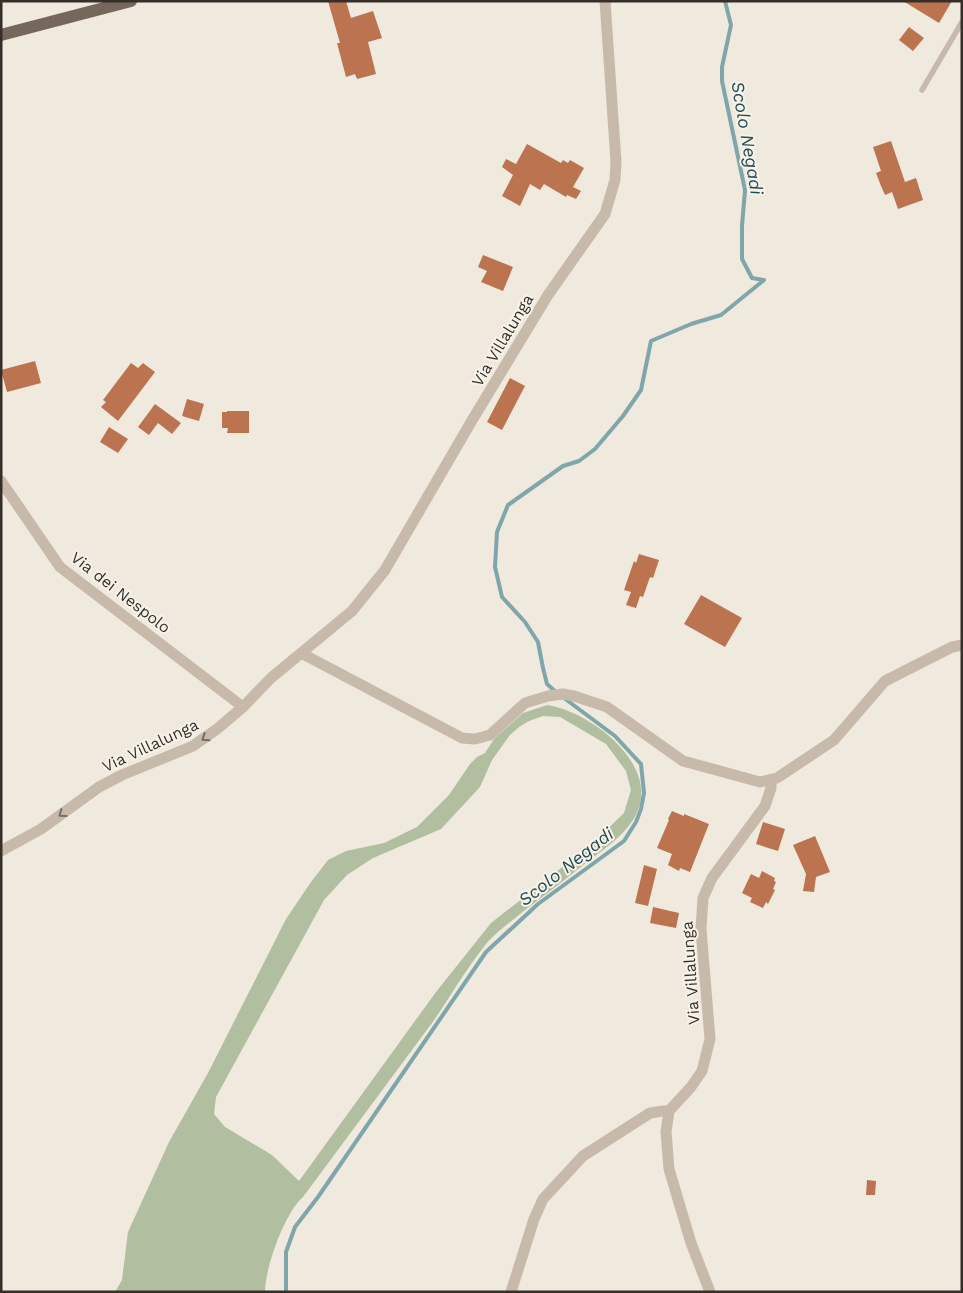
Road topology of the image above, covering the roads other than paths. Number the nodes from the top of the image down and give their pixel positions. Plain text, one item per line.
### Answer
1 (131, 1) edge
2 (605, 1) edge
3 (962, 22) edge
4 (1, 35) edge
5 (922, 90) dead end
6 (1, 481) edge
7 (962, 645) edge
8 (301, 653) junction
9 (242, 707) junction
10 (771, 780) junction
11 (1, 851) edge
12 (669, 1111) junction
13 (511, 1292) edge
14 (710, 1292) edge

1 - 4 main road
2 - 8 street, Via Villalunga
3 - 5 lane
6 - 9 street, Via dei Nespolo
7 - 10 street
8 - 9 street, Via Villalunga
8 - 10 street
9 -> 11 street, Via Villalunga
10 - 12 street, Via Villalunga
12 - 13 street
12 - 14 street

